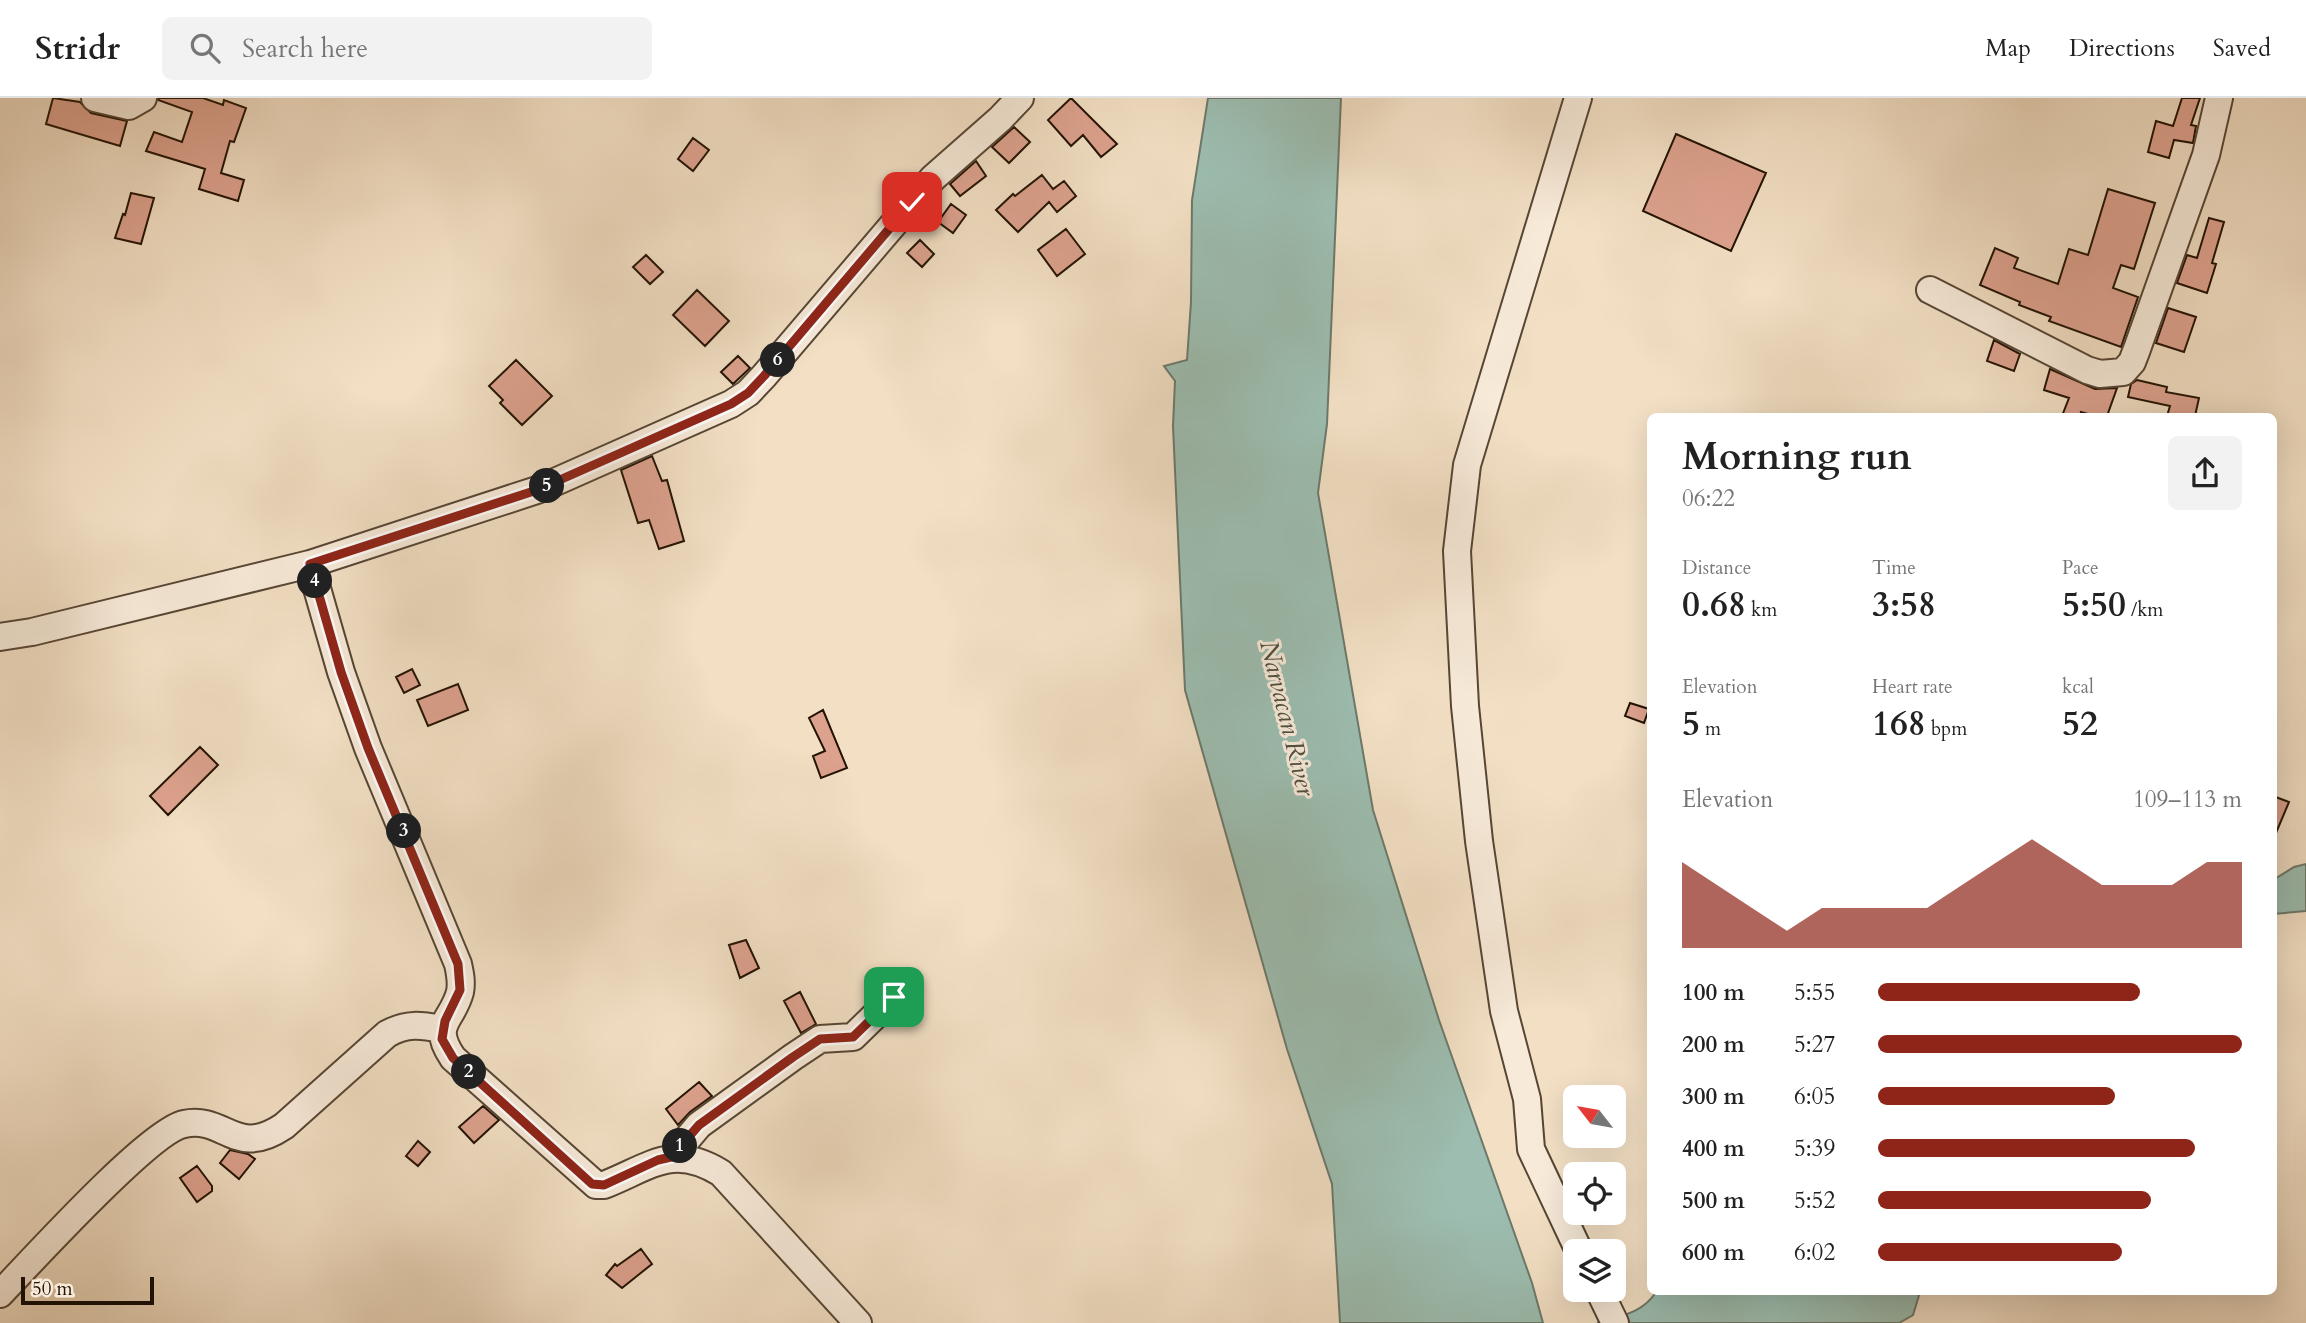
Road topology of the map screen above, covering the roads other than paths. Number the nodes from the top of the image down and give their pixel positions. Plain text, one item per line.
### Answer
1 (96, 98) edge
2 (143, 98) edge
3 (1020, 98) edge
4 (1578, 98) edge
5 (2219, 98) edge
6 (1930, 290) dead end
7 (310, 564) junction
8 (0, 637) edge
9 (894, 997) dead end
10 (442, 1030) junction
11 (671, 1157) junction
12 (1572, 1239) edge
13 (0, 1294) edge
14 (858, 1323) edge

1 - 2 street
3 - 7 street
4 - 12 street
5 - 6 street
7 - 8 street
7 - 10 street
9 - 11 street
10 - 11 street
10 - 13 street
11 - 14 street

